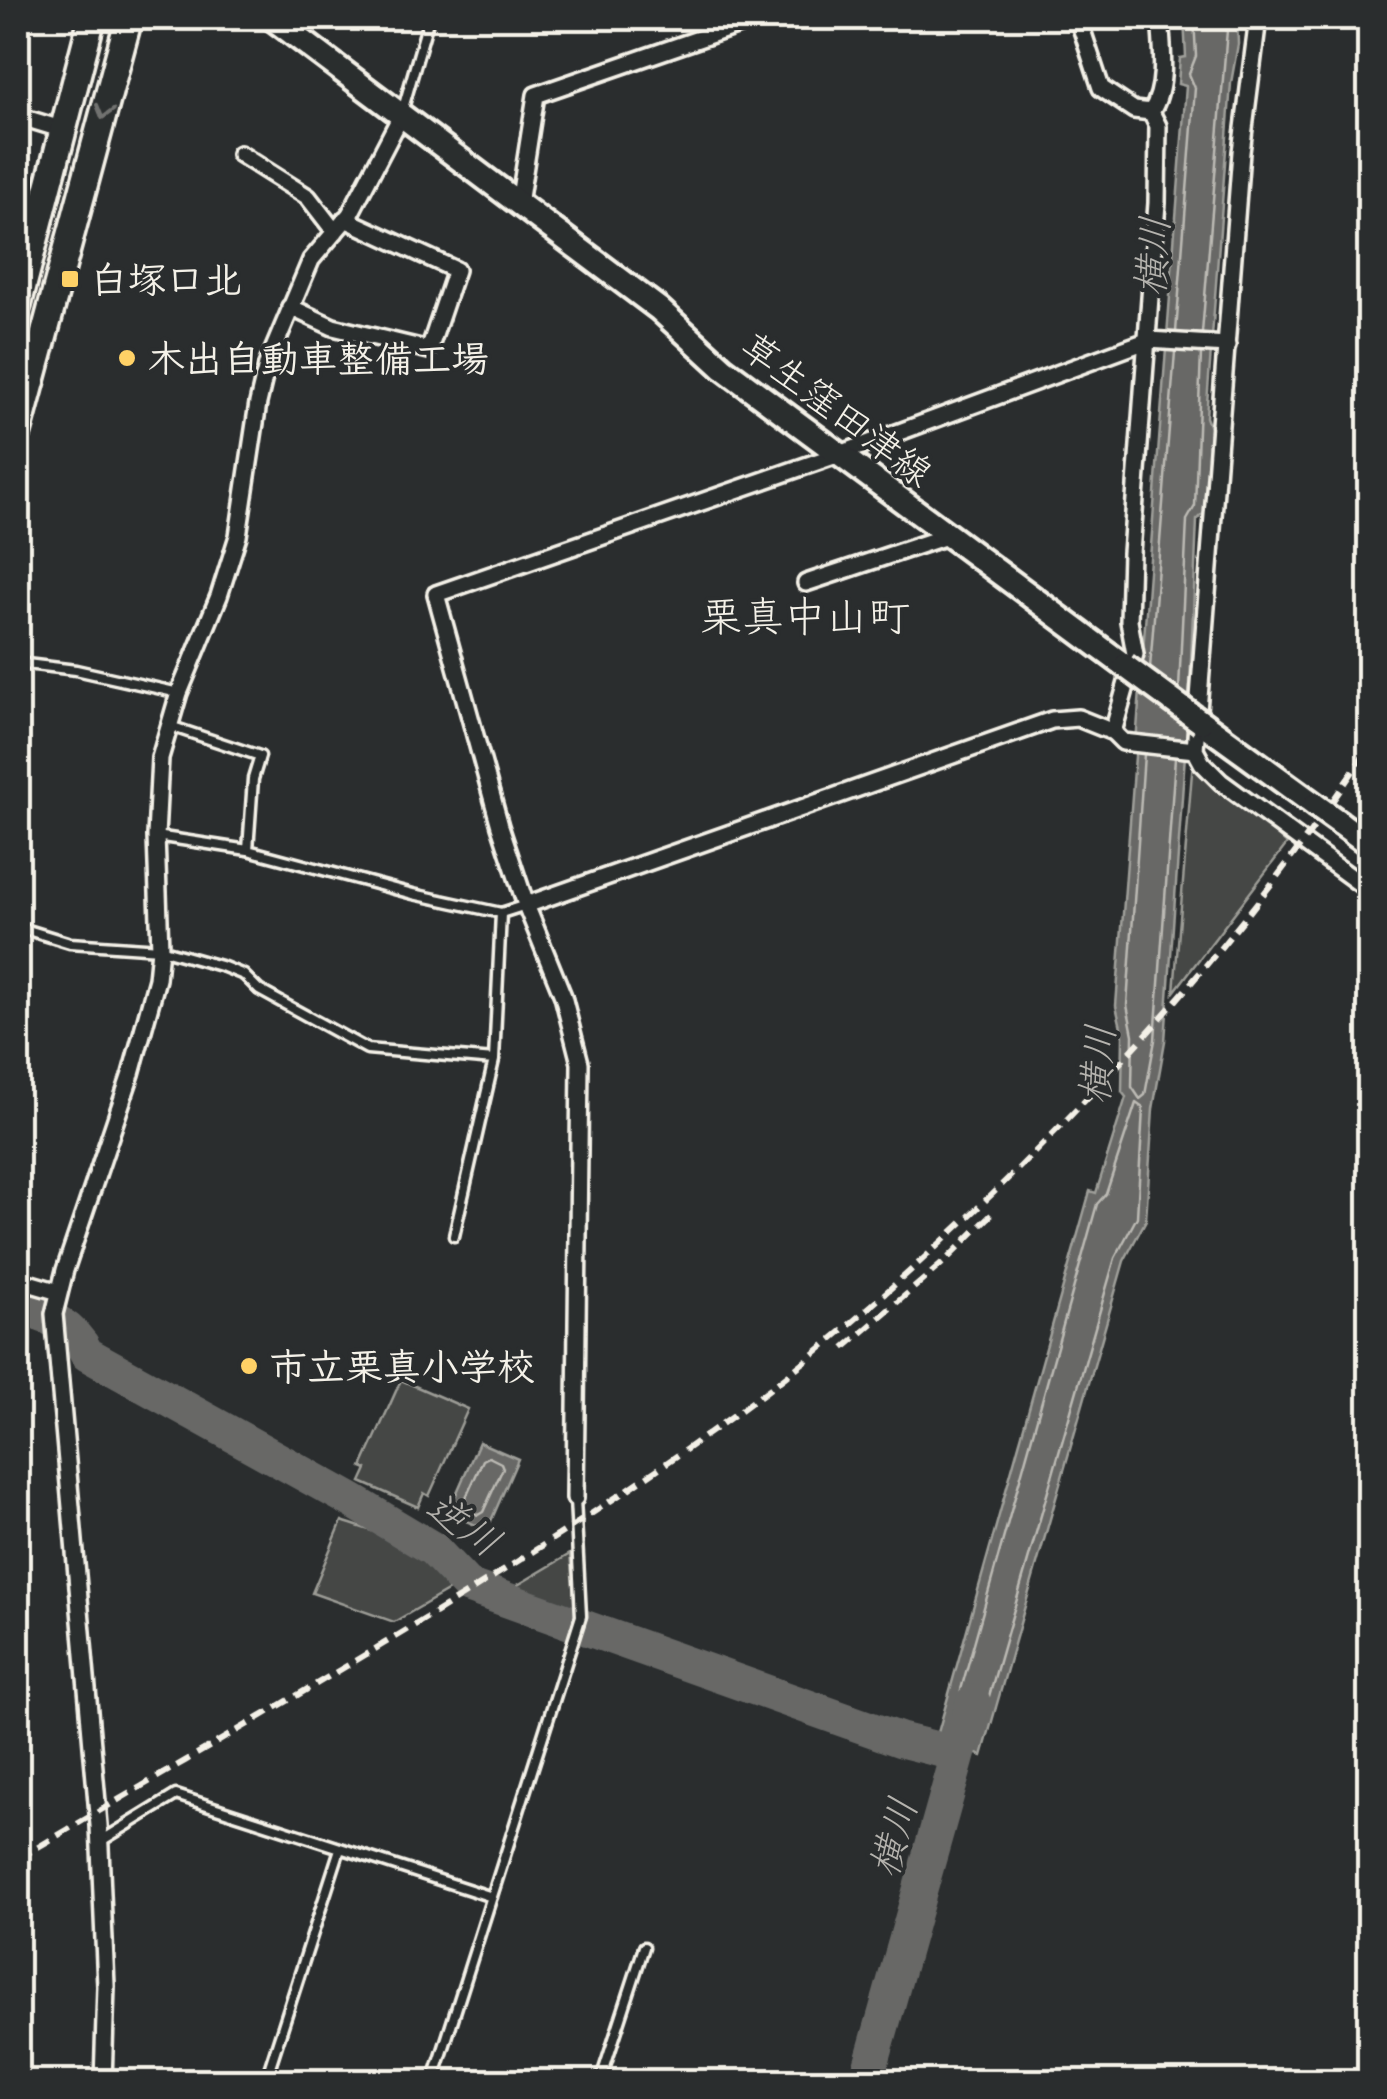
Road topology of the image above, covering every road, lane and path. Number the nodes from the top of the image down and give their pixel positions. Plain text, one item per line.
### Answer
1 (92, 18) edge
2 (129, 18) edge
3 (272, 18) edge
4 (429, 18) edge
5 (759, 18) edge
6 (1078, 18) edge
7 (1160, 18) edge
8 (1258, 18) edge
9 (303, 26) edge
10 (1152, 112) junction
11 (18, 116) edge
12 (401, 116) junction
13 (64, 130) junction
14 (240, 154) dead end
15 (519, 204) junction
16 (340, 225) junction
17 (18, 305) edge
18 (290, 307) junction
19 (1149, 340) junction
20 (1226, 345) junction
21 (18, 432) edge
22 (837, 455) junction
23 (947, 536) junction
24 (806, 583) dead end
25 (18, 663) edge
26 (179, 693) junction
27 (169, 726) junction
28 (1118, 737) junction
29 (1192, 749) junction
30 (156, 836) junction
31 (1370, 845) edge
32 (248, 850) junction
33 (1370, 891) edge
34 (526, 904) junction
35 (501, 913) junction
36 (18, 927) edge
37 (160, 950) junction
38 (494, 1060) junction
39 (454, 1236) dead end
40 (18, 1280) edge
41 (59, 1292) junction
42 (574, 1498) joint
43 (99, 1842) junction
44 (340, 1849) junction
45 (492, 1897) junction
46 (644, 1946) dead end
47 (106, 2080) edge
48 (264, 2082) edge
49 (433, 2082) edge
50 (600, 2082) edge

1 - 13 highway
2 -> 21 highway
3 - 9 main road, 草生窪田津線
4 - 12 lane
5 - 15 street
6 - 10 street
7 - 10 street
8 - 20 street
9 - 12 main road, 草生窪田津線
10 - 19 street
11 - 13 street
12 - 15 main road, 草生窪田津線
12 - 16 street
13 - 17 highway
14 - 16 street
15 - 22 main road, 草生窪田津線
16 - 18 street
16 - 18 street
18 - 26 street
19 - 20 street
19 - 22 street
19 - 28 street
20 - 29 street
22 - 23 main road, 草生窪田津線
22 - 34 street
23 - 24 street
23 - 31 main road, 草生窪田津線, bridge
25 - 26 lane
26 - 27 street
27 - 30 street
27 - 32 lane
28 - 29 street
28 - 34 street
29 - 33 street
30 - 32 lane
30 - 37 street
32 - 35 lane
34 - 35 lane
34 - 42 street
35 - 38 lane
36 - 37 lane
37 - 38 lane
37 - 41 street
38 - 39 lane
40 - 41 street
41 - 43 street
42 - 45 lane
43 - 44 lane
43 - 47 street
44 - 45 lane
44 - 48 lane
45 - 49 lane
46 - 50 lane

